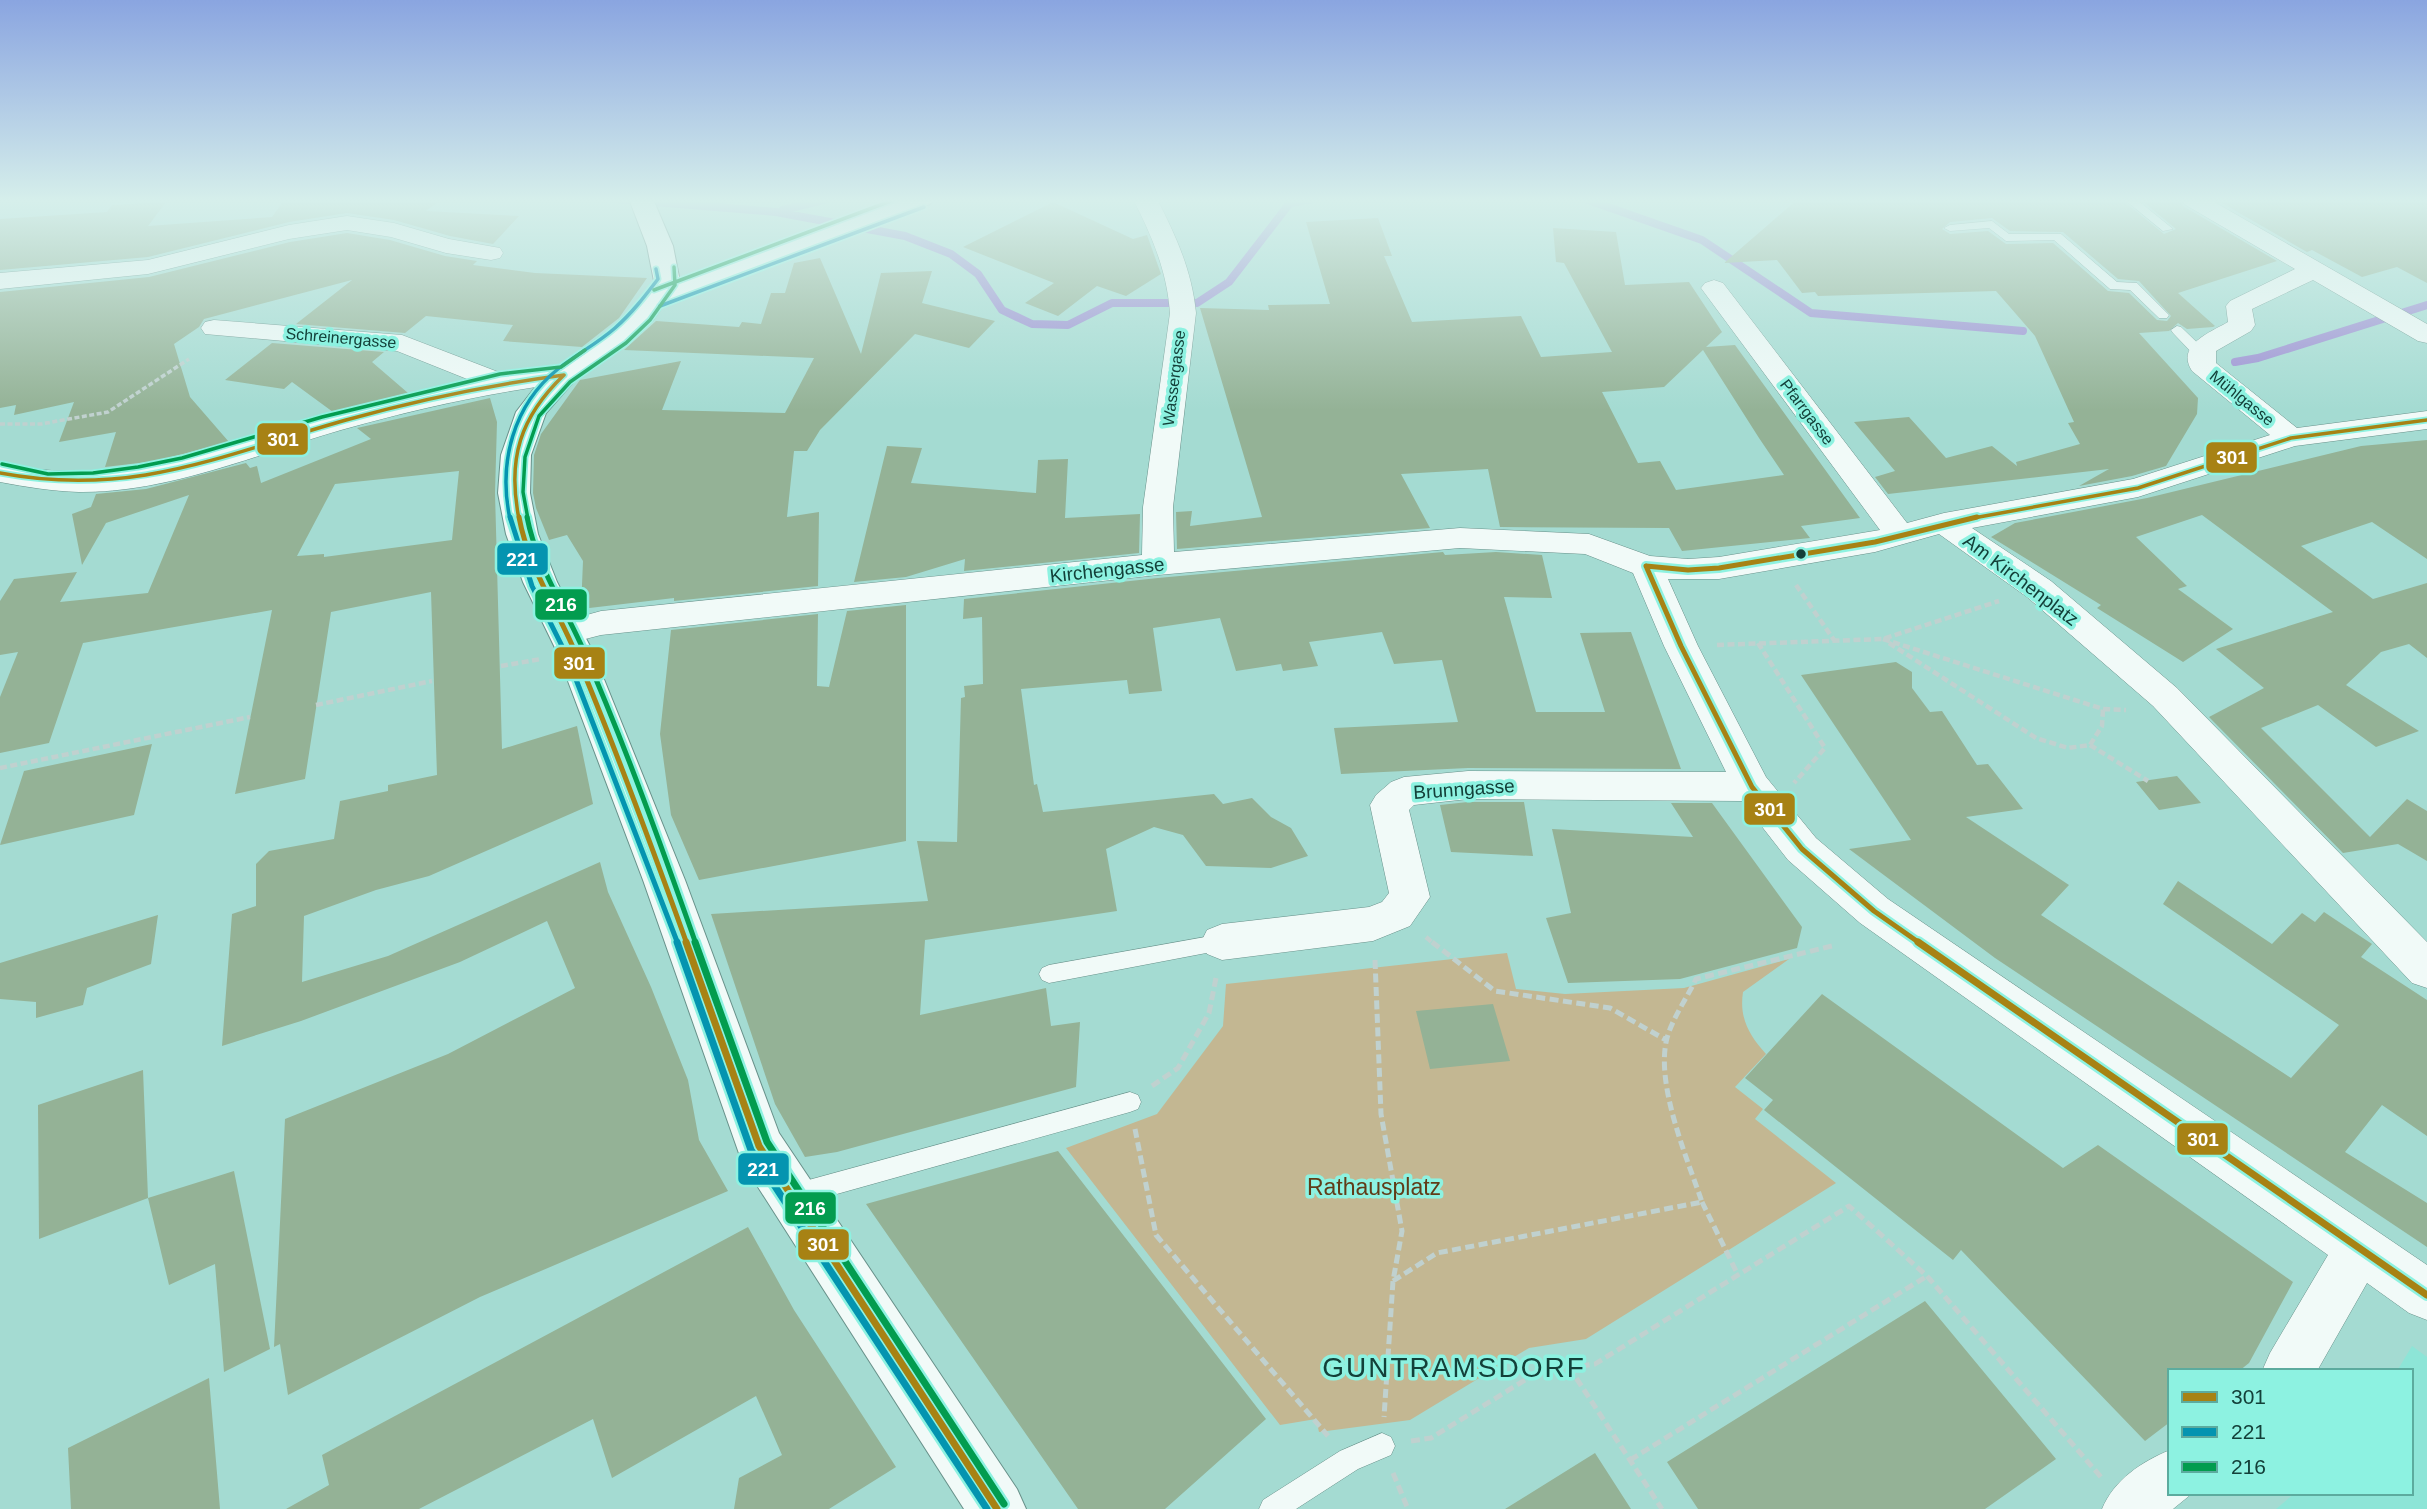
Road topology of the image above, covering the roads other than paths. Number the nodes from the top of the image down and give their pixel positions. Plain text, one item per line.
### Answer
1 (122, 269) edge
2 (665, 269) edge
3 (741, 269) edge
4 (1176, 269) edge
5 (2095, 269) edge
6 (2301, 269) edge
7 (2307, 273) junction
8 (0, 281) edge
9 (1714, 288) dead end
10 (657, 298) junction
11 (2163, 315) dead end
12 (2405, 323) edge
13 (214, 328) dead end
14 (2177, 330) dead end
15 (2202, 355) junction
16 (564, 375) junction
17 (502, 383) junction
18 (2427, 420) edge
19 (2291, 438) junction
20 (0, 473) edge
21 (1944, 523) junction
22 (1900, 536) junction
23 (1158, 564) junction
24 (1646, 566) junction
25 (566, 632) junction
26 (1761, 798) junction
27 (1222, 942) joint
28 (2426, 970) edge
29 (1049, 974) dead end
30 (1130, 1102) road end
31 (790, 1195) junction
32 (2360, 1249) junction
33 (2427, 1296) edge
34 (2289, 1369) edge
35 (1382, 1446) road end
36 (2168, 1478) edge
37 (2116, 1494) edge
38 (998, 1509) edge
39 (1272, 1509) edge

1 - 8 street
2 - 10 street
3 - 10 street
4 - 23 street, Wassergasse
5 - 11 lane
6 - 7 street
7 - 12 street
7 - 15 street, Mühlgasse
9 - 22 street, Pfarrgasse
10 - 16 street
13 - 17 street, Schreinergasse
14 - 15 lane
15 - 19 street, Mühlgasse
16 - 17 street
16 - 25 street
17 - 20 street
18 - 19 street
19 - 21 street
21 - 22 street, Am Kirchenplatz
21 - 28 street, Am Kirchenplatz
22 - 24 street, Am Kirchenplatz
23 - 24 street, Kirchengasse
23 - 25 street, Kirchengasse
24 - 26 street
25 - 31 street
26 - 27 street, Brunngasse
26 - 32 street
27 - 29 lane
30 - 31 lane
31 - 38 street
32 - 33 street
32 - 34 street
35 - 39 lane
36 - 37 street

